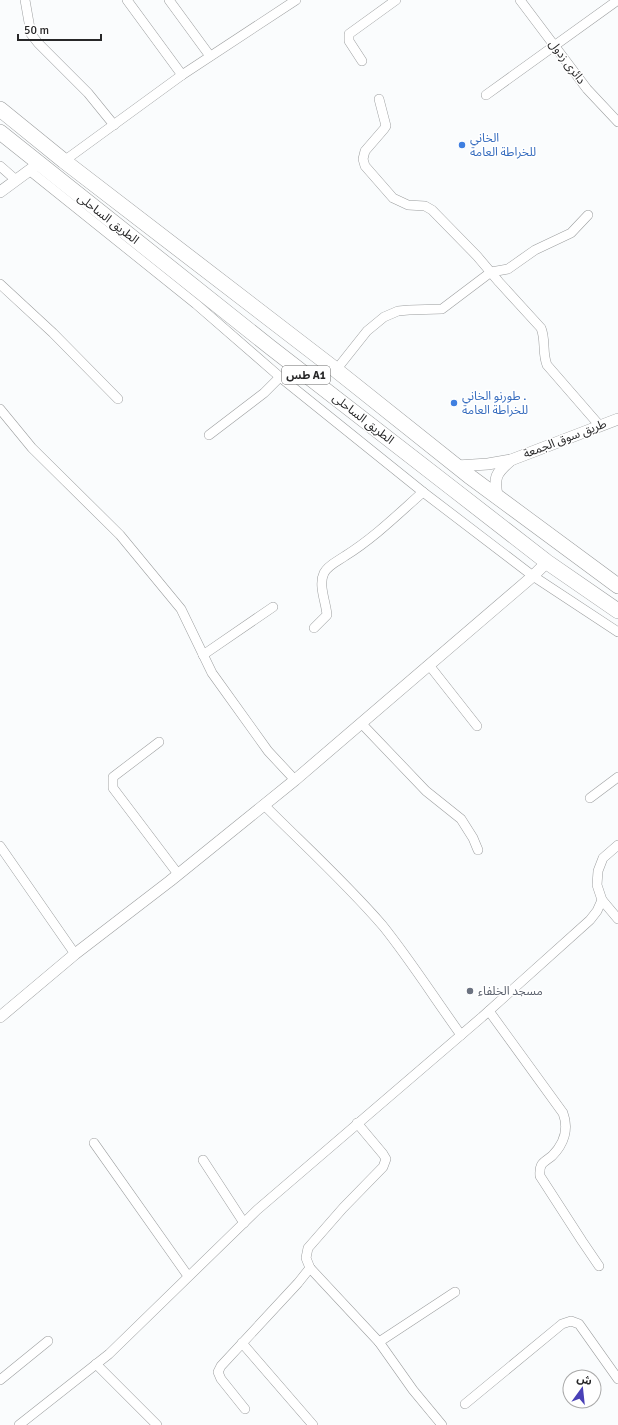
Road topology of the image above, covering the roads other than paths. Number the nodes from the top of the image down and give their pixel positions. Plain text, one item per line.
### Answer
1 (25, 0) edge
2 (127, 0) edge
3 (169, 0) edge
4 (296, 0) edge
5 (396, 0) edge
6 (520, 0) edge
7 (613, 2) edge
8 (555, 46) junction
9 (210, 56) junction
10 (362, 61) dead end
11 (182, 75) junction
12 (486, 95) dead end
13 (379, 99) dead end
14 (0, 109) edge
15 (618, 122) edge
16 (114, 125) junction
17 (0, 132) edge
18 (64, 161) junction
19 (0, 166) edge
20 (34, 167) junction
21 (16, 180) junction
22 (0, 192) edge
23 (588, 215) dead end
24 (205, 270) junction
25 (491, 272) junction
26 (0, 284) edge
27 (193, 286) junction
28 (336, 370) junction
29 (280, 377) junction
30 (118, 399) dead end
31 (0, 409) edge
32 (618, 418) edge
33 (600, 426) junction
34 (209, 434) dead end
35 (511, 460) junction
36 (457, 466) junction
37 (424, 492) junction
38 (498, 497) junction
39 (547, 562) junction
40 (533, 576) junction
41 (618, 586) edge
42 (273, 607) dead end
43 (618, 611) edge
44 (314, 628) dead end
45 (618, 632) edge
46 (203, 655) junction
47 (429, 665) junction
48 (361, 723) junction
49 (477, 726) dead end
50 (159, 742) dead end
51 (618, 777) edge
52 (295, 780) junction
53 (590, 798) dead end
54 (264, 804) junction
55 (618, 845) edge
56 (0, 846) edge
57 (478, 850) dead end
58 (178, 874) junction
59 (602, 900) junction
60 (618, 919) edge
61 (75, 954) junction
62 (490, 1011) junction
63 (0, 1017) edge
64 (460, 1035) junction
65 (357, 1123) junction
66 (94, 1143) dead end
67 (203, 1160) dead end
68 (244, 1223) junction
69 (599, 1266) dead end
70 (310, 1268) junction
71 (188, 1276) junction
72 (455, 1292) dead end
73 (48, 1341) dead end
74 (379, 1342) junction
75 (242, 1343) junction
76 (96, 1364) junction
77 (618, 1379) edge
78 (0, 1380) edge
79 (465, 1404) dead end
80 (245, 1409) dead end
81 (19, 1425) edge
82 (157, 1425) edge
83 (313, 1425) edge
84 (442, 1425) edge

1 - 16 street
2 - 11 street
3 - 9 street
4 - 9 street
5 - 10 street
6 - 8 street, دائرى زدول
7 - 8 street
8 - 12 street
8 - 15 street, دائرى زدول
9 - 11 street
11 - 16 street
13 - 25 street
14 - 18 highway, الطريق الساحلى / طس A1
16 - 18 street
17 - 20 highway, الطريق الساحلى / طس A1
18 - 24 highway, الطريق الساحلى / طس A1
19 - 21 street
20 - 21 street
20 - 27 highway, الطريق الساحلى / طس A1
20 - 29 street
21 - 22 street
23 - 25 street
24 - 27 highway
24 - 28 highway, الطريق الساحلى / طس A1
25 - 28 street
25 - 33 street
26 - 30 street
27 - 39 highway, الطريق الساحلى / طس A1
28 - 36 highway, الطريق الساحلى / طس A1
29 - 34 street
29 - 37 street
31 - 46 street
32 - 33 street, طريق سوق الجمعة
33 - 35 street, طريق سوق الجمعة
35 - 36 street, طريق سوق الجمعة
35 - 38 street, طريق سوق الجمعة
36 - 38 highway, الطريق الساحلى / طس A1
37 - 40 street
37 - 44 street
38 - 41 highway, الطريق الساحلى / طس A1
39 - 40 street
39 - 43 highway, الطريق الساحلى / طس A1
40 - 45 street
40 - 47 street
42 - 46 street
46 - 52 street
47 - 48 street
47 - 49 street
48 - 52 street
48 - 57 street
50 - 58 street
51 - 53 street
52 - 54 street
54 - 58 street
54 - 64 street
55 - 59 street
56 - 61 street
58 - 61 street
59 - 60 street
59 - 62 street
61 - 63 street
62 - 64 street
62 - 69 street
64 - 65 street
65 - 68 street
65 - 70 street
66 - 71 street
67 - 68 street
68 - 71 street
70 - 74 street
70 - 75 street
71 - 76 street
72 - 74 street
73 - 78 street
74 - 84 street
75 - 80 street
75 - 83 street
76 - 81 street
76 - 82 street
77 - 79 street

